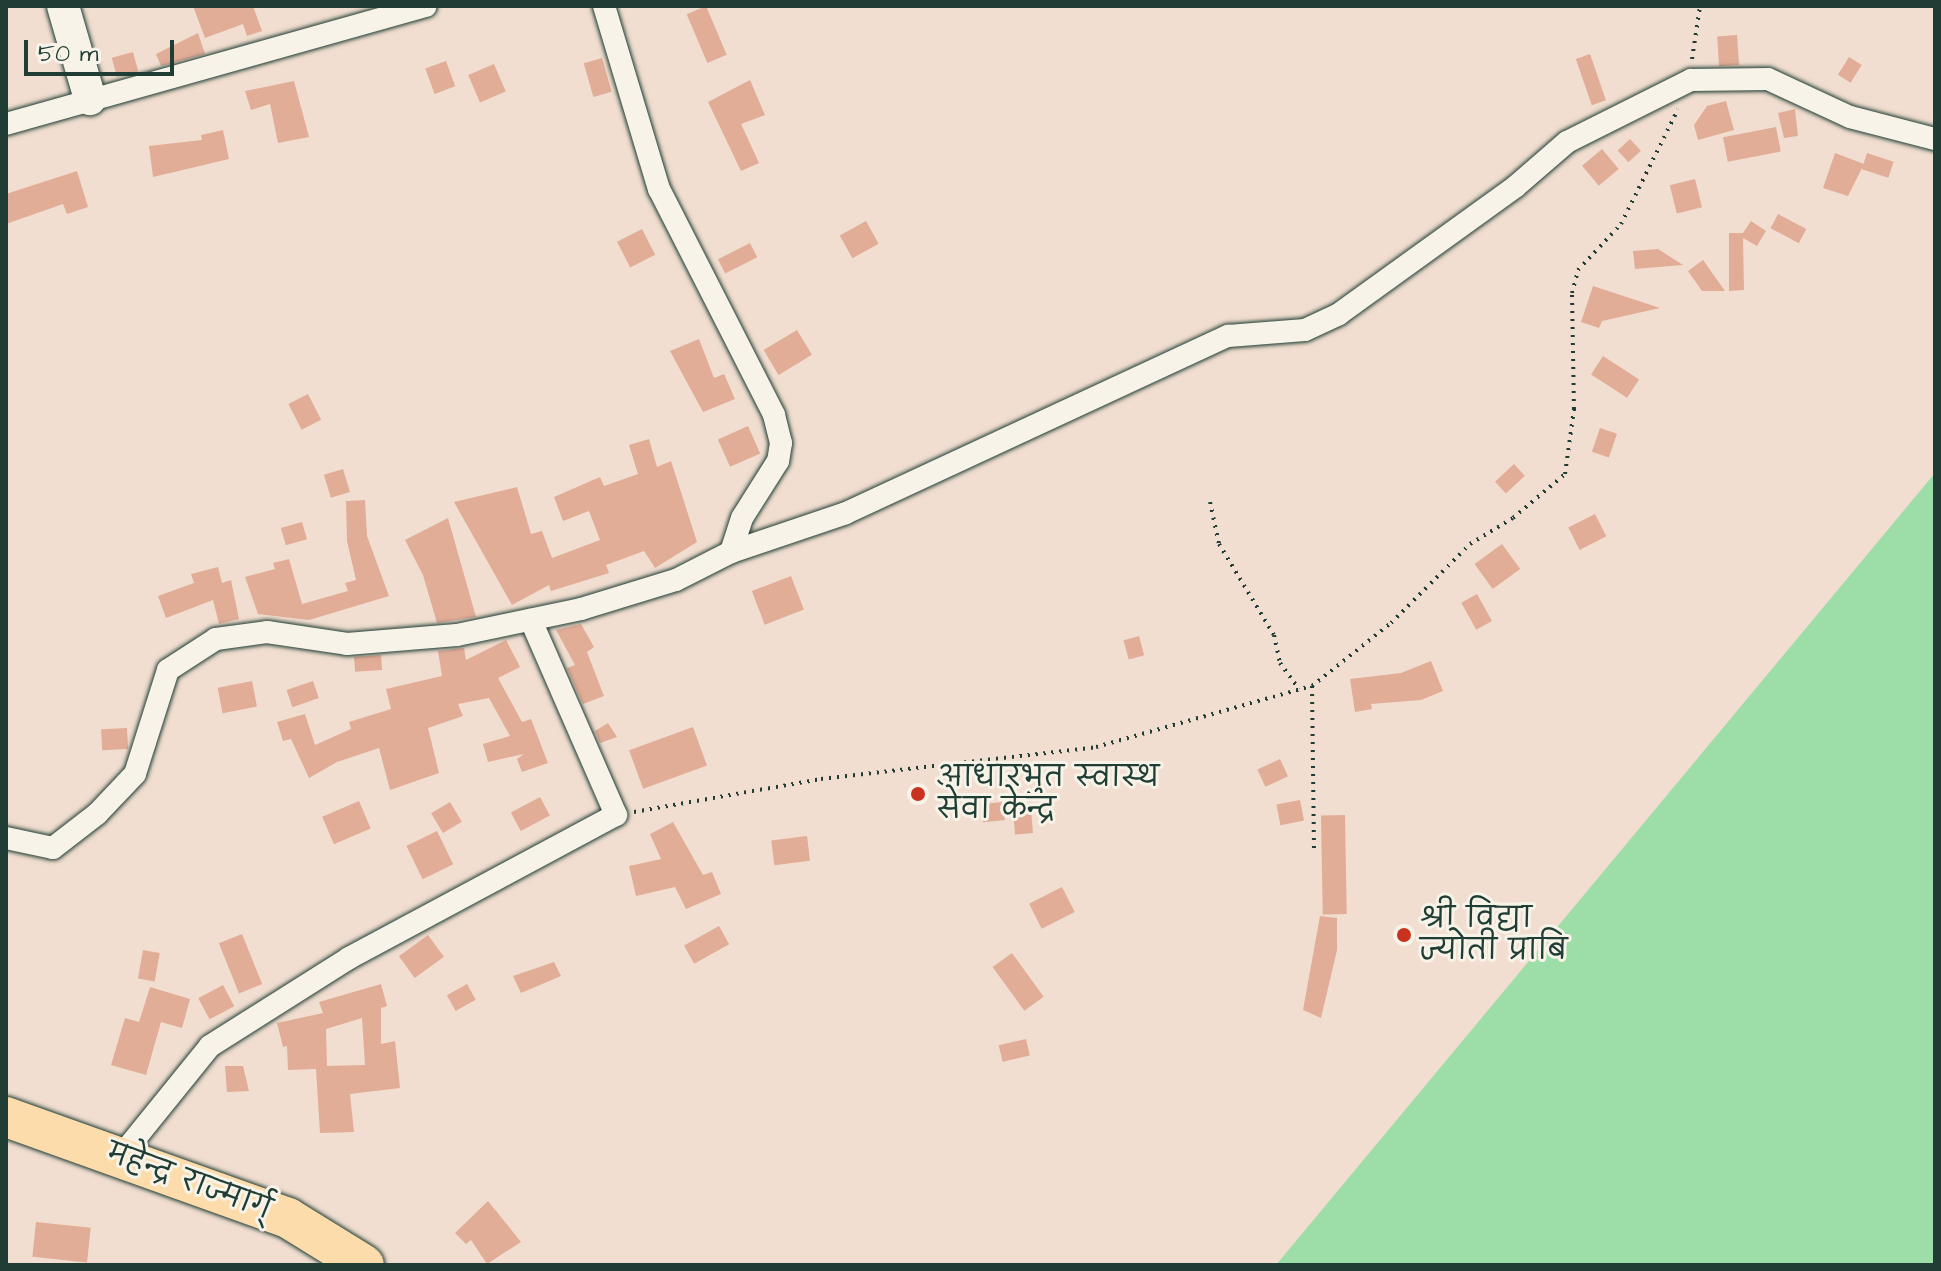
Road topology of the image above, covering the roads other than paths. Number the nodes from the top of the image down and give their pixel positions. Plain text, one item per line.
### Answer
1 (63, 6) edge
2 (426, 6) edge
3 (604, 6) edge
4 (90, 99) junction
5 (6, 124) edge
6 (1935, 139) edge
7 (731, 552) junction
8 (531, 620) junction
9 (6, 838) edge
10 (6, 1117) edge
11 (121, 1156) junction
12 (364, 1265) edge

1 - 4 street
2 - 4 street
3 - 7 street
4 - 5 street
6 - 7 street
7 - 8 street
8 - 9 street
8 - 11 street
10 - 11 highway, महेन्द्र राज्मार्ग्
11 - 12 highway, महेन्द्र राज्मार्ग्

